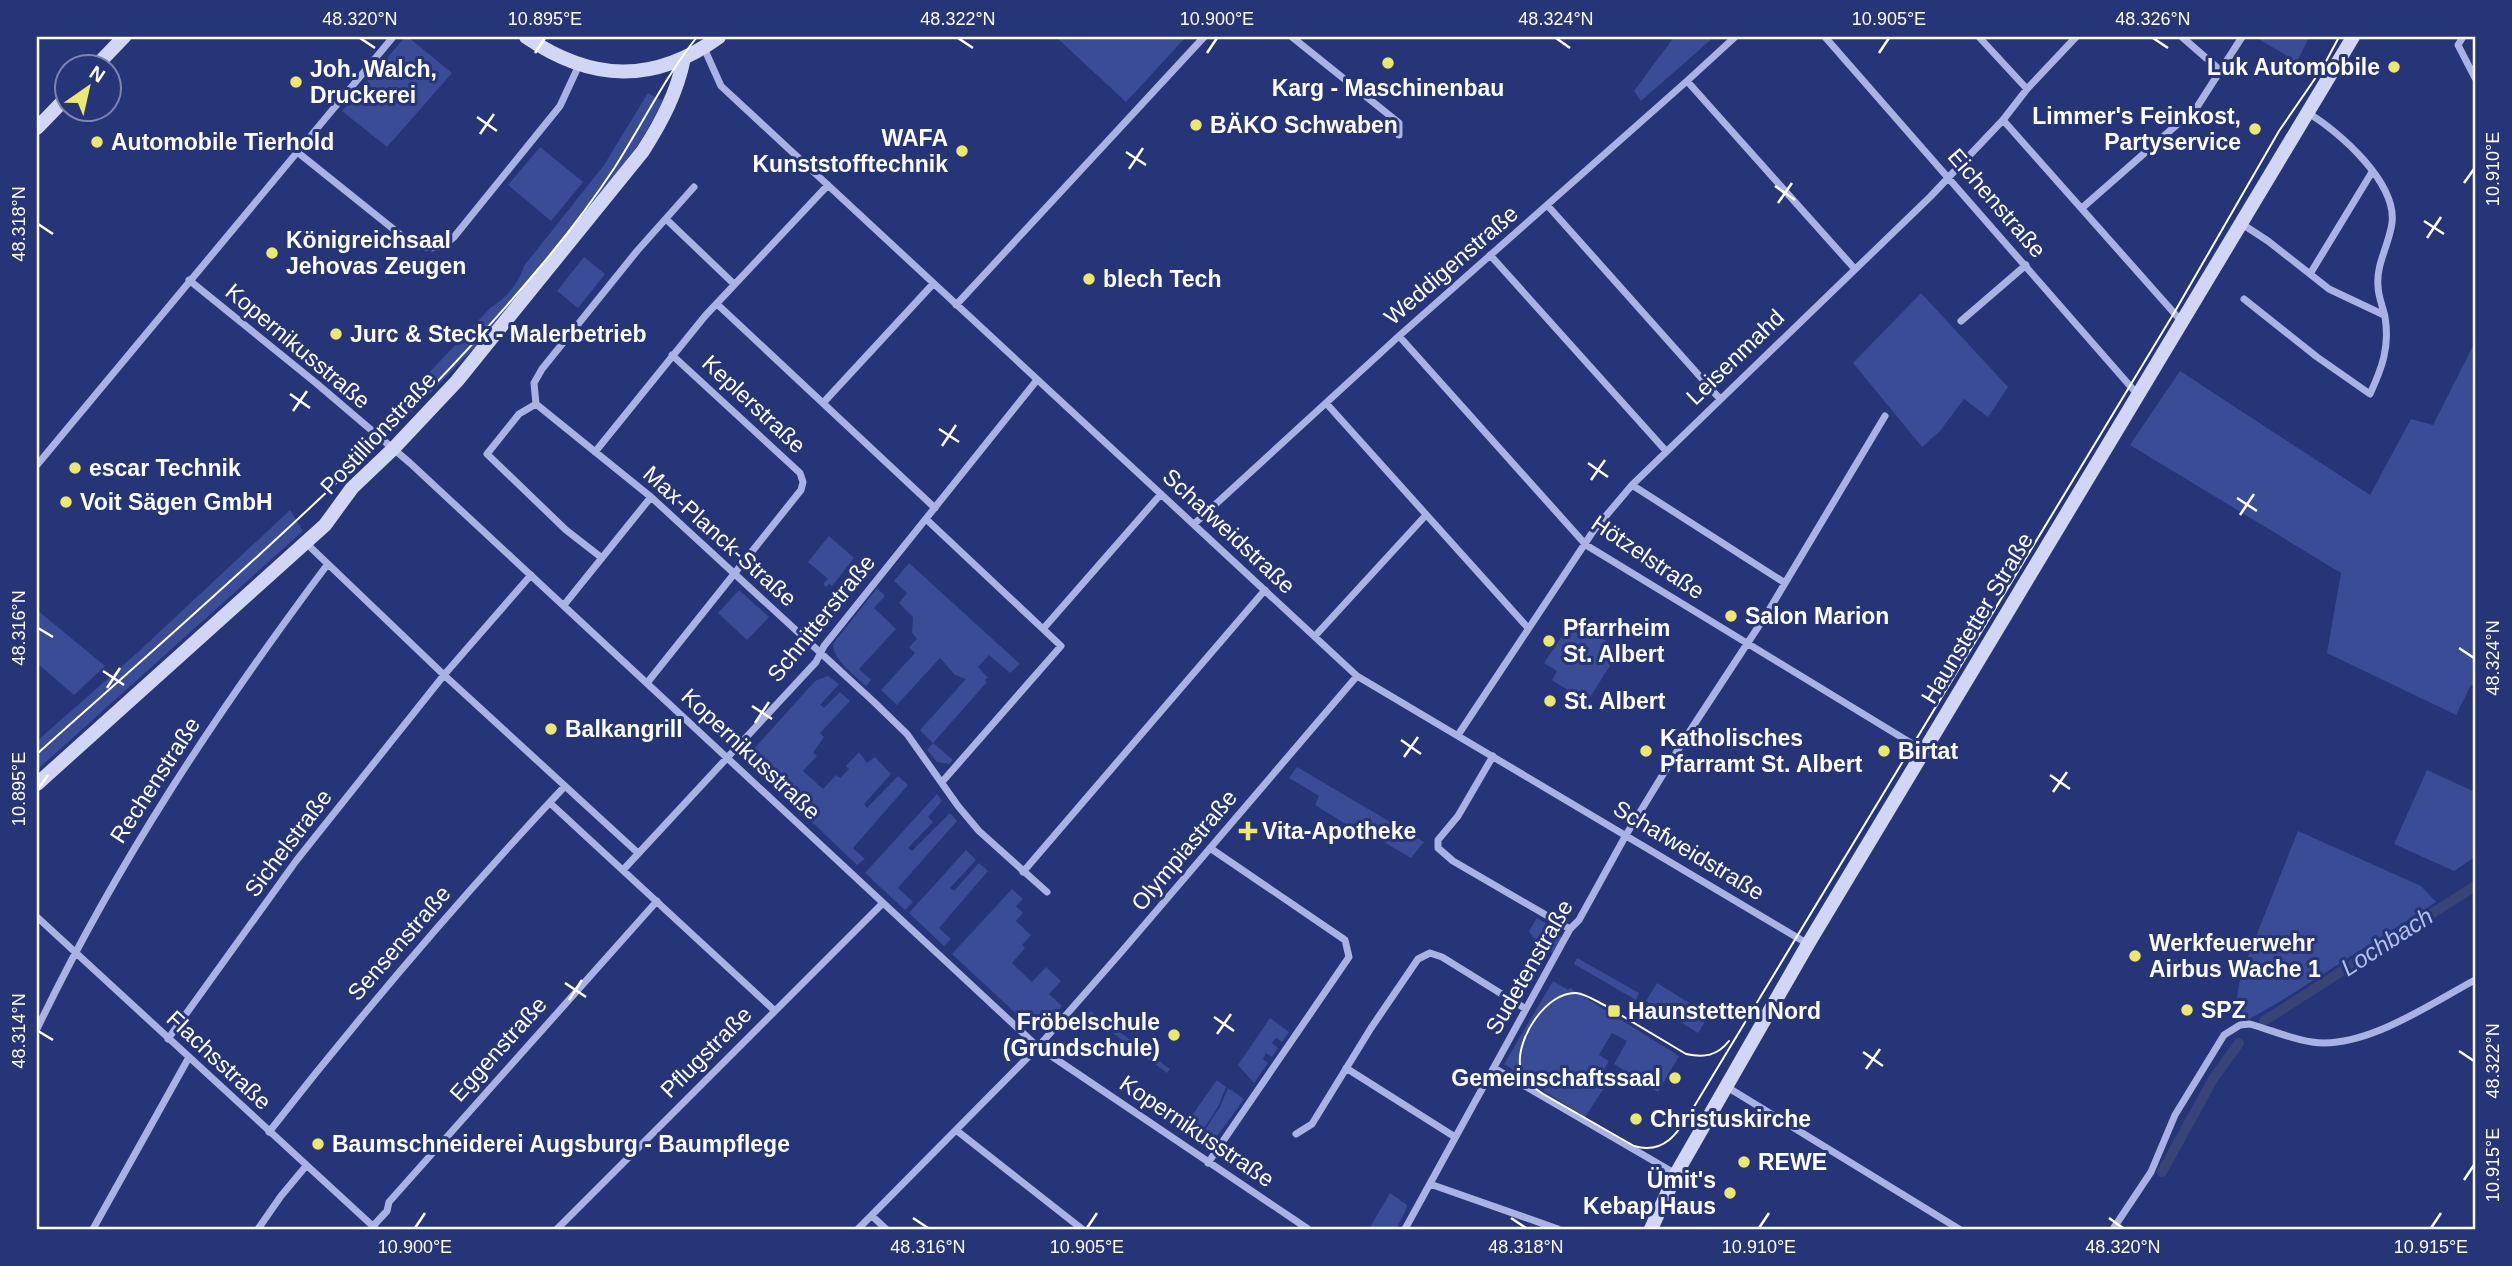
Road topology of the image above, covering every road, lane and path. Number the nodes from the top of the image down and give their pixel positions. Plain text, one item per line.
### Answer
1 (124, 37) edge
2 (393, 37) edge
3 (526, 37) edge
4 (719, 37) edge
5 (1204, 37) edge
6 (1292, 37) edge
7 (1735, 37) edge
8 (1825, 37) edge
9 (1979, 37) edge
10 (2076, 37) edge
11 (2182, 37) edge
12 (2242, 37) edge
13 (2353, 37) edge
14 (2463, 37) edge
15 (704, 47) junction
16 (110, 52) edge
17 (684, 58) junction
18 (579, 65) junction
19 (2221, 71) junction
20 (2475, 78) edge
21 (1688, 81) junction
22 (2027, 89) junction
23 (52, 112) edge
24 (2308, 113) junction
25 (2003, 120) junction
26 (37, 128) edge
27 (1399, 135) dead end
28 (296, 151) junction
29 (2372, 173) junction
30 (1949, 177) junction
31 (828, 185) junction
32 (694, 187) dead end
33 (1548, 206) junction
34 (2082, 208) junction
35 (666, 219) junction
36 (2242, 224) junction
37 (1490, 255) junction
38 (2026, 265) junction
39 (1854, 268) junction
40 (2310, 274) junction
41 (188, 281) junction
42 (734, 284) junction
43 (933, 285) junction
44 (2244, 299) dead end
45 (717, 304) junction
46 (956, 305) junction
47 (2385, 315) junction
48 (1961, 321) dead end
49 (2183, 323) junction
50 (1399, 336) junction
51 (672, 355) junction
52 (1037, 380) junction
53 (2138, 396) junction
54 (1720, 399) junction
55 (1326, 402) junction
56 (823, 403) junction
57 (536, 404) junction
58 (1885, 416) dead end
59 (393, 449) junction
60 (595, 452) junction
61 (1666, 452) junction
62 (37, 465) edge
63 (1632, 485) junction
64 (1161, 494) junction
65 (651, 497) junction
66 (935, 508) junction
67 (1426, 515) junction
68 (926, 519) junction
69 (1194, 524) junction
70 (306, 543) junction
71 (1586, 545) junction
72 (602, 558) junction
73 (327, 565) junction
74 (531, 575) junction
75 (735, 575) junction
76 (1785, 583) junction
77 (1265, 590) junction
78 (564, 605) junction
79 (1528, 628) junction
80 (1044, 629) junction
81 (1315, 636) junction
82 (1746, 643) junction
83 (820, 654) junction
84 (444, 675) junction
85 (1357, 676) junction
86 (647, 683) junction
87 (1458, 735) junction
88 (1924, 751) junction
89 (1493, 756) junction
90 (727, 758) junction
91 (942, 782) junction
92 (37, 784) edge
93 (565, 786) junction
94 (550, 803) junction
95 (1626, 835) junction
96 (1210, 848) junction
97 (638, 853) junction
98 (623, 870) junction
99 (1023, 872) junction
100 (1047, 892) dead end
101 (657, 901) junction
102 (883, 903) junction
103 (37, 918) edge
104 (1570, 929) junction
105 (1808, 944) junction
106 (74, 952) junction
107 (2475, 980) edge
108 (1526, 1009) junction
109 (774, 1010) junction
110 (37, 1029) edge
111 (168, 1039) junction
112 (1038, 1047) junction
113 (188, 1059) junction
114 (1346, 1068) junction
115 (1494, 1068) junction
116 (1727, 1087) junction
117 (956, 1130) junction
118 (269, 1132) junction
119 (1296, 1134) dead end
120 (1455, 1137) junction
121 (1208, 1163) junction
122 (306, 1166) junction
123 (1676, 1174) junction
124 (1430, 1184) junction
125 (872, 1216) junction
126 (374, 1228) edge
127 (93, 1229) edge
128 (258, 1229) edge
129 (557, 1229) edge
130 (859, 1229) edge
131 (886, 1229) edge
132 (1082, 1229) edge
133 (1308, 1229) edge
134 (1405, 1229) edge
135 (1558, 1229) edge
136 (1651, 1229) edge
137 (1959, 1229) edge
138 (2113, 1229) edge

1 - 16 main road
2 - 28 street
3 - 18 main road
4 - 15 main road
5 - 46 street
6 - 27 street
7 - 21 street, Weddigenstraße
8 - 30 street, Eichenstraße
9 - 22 street
10 - 22 street, Leisenmahd
11 - 19 street
12 - 19 street
13 - 24 main road, Haunstetter Straße
14 - 20 street
15 - 17 main road
15 - 31 street, Schafweidstraße
17 - 18 main road
17 - 59 main road, Postillionstraße
18 - 28 street
19 - 34 street
21 - 33 street, Weddigenstraße
21 - 39 street
22 - 25 street, Leisenmahd
23 - 26 main road
24 - 29 street
24 - 36 main road, Haunstetter Straße
25 - 30 street, Leisenmahd
25 - 34 street
28 - 41 street
29 - 40 street
29 - 47 street
30 - 38 street, Eichenstraße
30 - 39 street, Leisenmahd
31 - 42 street
31 - 43 street, Schafweidstraße
32 - 35 street
33 - 37 street, Weddigenstraße
33 - 54 street
34 - 49 street
35 - 42 street
35 - 57 street
36 - 40 street
36 - 49 main road, Haunstetter Straße
37 - 50 street, Weddigenstraße
37 - 61 street
38 - 48 street
38 - 53 street, Eichenstraße
39 - 54 street, Leisenmahd
40 - 47 street
41 - 59 street, Kopernikusstraße
41 - 62 street
42 - 45 street
43 - 46 street, Schafweidstraße
43 - 56 street
44 - 47 street
45 - 51 street
45 - 56 street
46 - 52 street, Schafweidstraße
49 - 53 main road, Haunstetter Straße
50 - 55 street, Weddigenstraße
50 - 71 street, Hötzelstraße
51 - 60 street
51 - 75 street, Keplerstraße
52 - 64 street, Schafweidstraße
52 - 66 street, Schnitterstraße
53 - 88 main road, Haunstetter Straße
54 - 61 street, Leisenmahd
55 - 67 street
55 - 69 street, Weddigenstraße
56 - 66 street
57 - 60 street, Max-Planck-Straße
57 - 72 street
58 - 76 street, Sudetenstraße
59 - 70 main road, Postillionstraße
59 - 74 street, Kopernikusstraße
60 - 65 street, Max-Planck-Straße
61 - 63 street, Leisenmahd
63 - 71 street, Leisenmahd
63 - 76 street
64 - 69 street, Schafweidstraße
64 - 80 street
65 - 72 street
65 - 75 street, Max-Planck-Straße
66 - 68 street, Schnitterstraße
67 - 79 street
67 - 81 street
68 - 80 street
68 - 83 street, Schnitterstraße
69 - 77 street, Schafweidstraße
70 - 73 street
70 - 92 main road, Postillionstraße
71 - 79 street, Leisenmahd
71 - 82 street, Hötzelstraße
72 - 78 street
73 - 84 street
73 - 106 street, Rechenstraße
74 - 78 street, Kopernikusstraße
74 - 84 street, Sichelstraße
75 - 83 street, Max-Planck-Straße
75 - 86 street, Keplerstraße
76 - 82 street, Sudetenstraße
77 - 81 street, Schafweidstraße
77 - 99 street
78 - 86 street, Kopernikusstraße
79 - 87 street, Leisenmahd
80 - 91 street
81 - 85 street, Schafweidstraße
82 - 88 street, Hötzelstraße
82 - 95 street, Sudetenstraße
83 - 90 street, Schnitterstraße
83 - 91 street, Max-Planck-Straße
84 - 93 street
84 - 111 street, Sichelstraße
85 - 87 street, Schafweidstraße
85 - 96 street, Olympiastraße
86 - 90 street, Kopernikusstraße
87 - 89 street, Schafweidstraße
88 - 105 main road, Haunstetter Straße
89 - 95 street, Schafweidstraße
89 - 104 street
90 - 97 street, Schnitterstraße
90 - 102 street, Kopernikusstraße
91 - 99 street, Max-Planck-Straße
93 - 94 street, Sensenstraße
93 - 97 street
94 - 98 street
94 - 118 street, Sensenstraße
95 - 104 street, Sudetenstraße
95 - 105 street, Schafweidstraße
96 - 112 street, Olympiastraße
96 - 121 street
97 - 98 street, Schnitterstraße
98 - 101 street
99 - 100 street, Max-Planck-Straße
101 - 109 street
101 - 126 street, Eggenstraße
102 - 109 street, Pflugstraße
102 - 112 street, Kopernikusstraße
103 - 106 street, Flachsstraße
104 - 108 street, Sudetenstraße
105 - 116 main road, Haunstetter Straße
106 - 110 street, Rechenstraße
106 - 111 street, Flachsstraße
107 - 138 street
108 - 114 street
108 - 115 street, Sudetenstraße
109 - 129 street, Pflugstraße
111 - 113 street, Flachsstraße
112 - 117 street, Olympiastraße
112 - 121 street, Kopernikusstraße
113 - 118 street, Flachsstraße
113 - 127 street
114 - 119 street
114 - 120 street
115 - 120 street, Sudetenstraße
115 - 123 street
116 - 123 main road, Haunstetter Straße
116 - 137 street
117 - 125 street, Olympiastraße
117 - 132 street
118 - 122 street, Flachsstraße
120 - 124 street, Sudetenstraße
121 - 133 street, Kopernikusstraße
122 - 126 street, Flachsstraße
122 - 128 street
123 - 136 main road, Haunstetter Straße
124 - 134 street, Sudetenstraße
124 - 135 street
125 - 130 street, Olympiastraße
125 - 131 street

